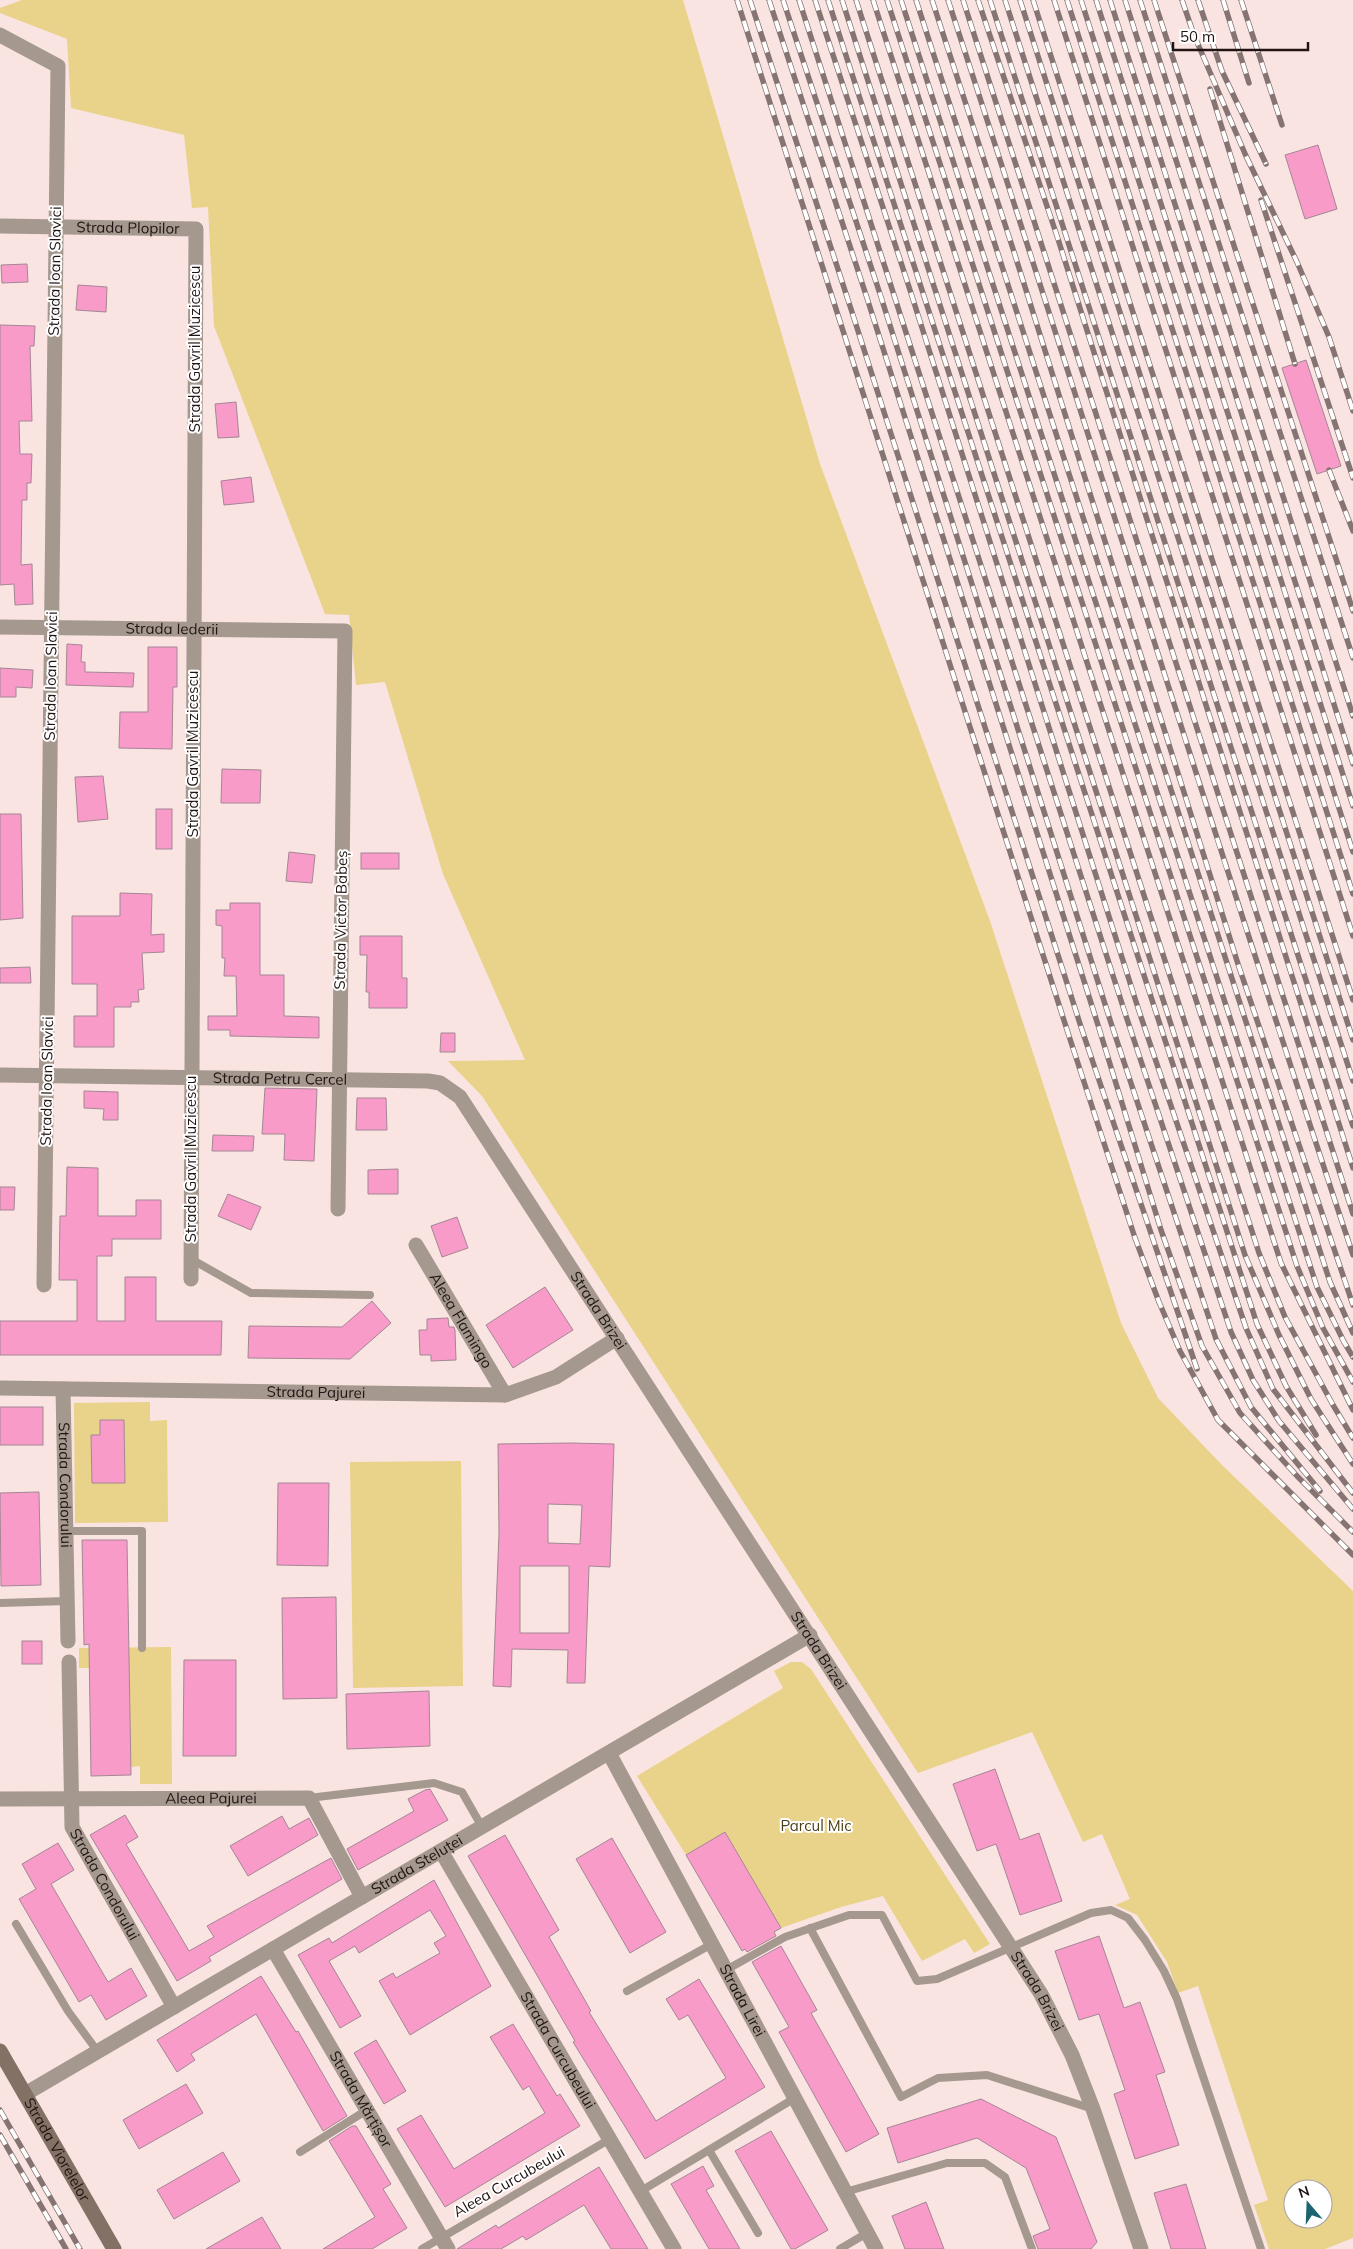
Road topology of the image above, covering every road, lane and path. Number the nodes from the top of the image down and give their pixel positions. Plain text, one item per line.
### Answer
1 (0, 35) edge
2 (0, 226) edge
3 (56, 227) junction
4 (196, 229) joint
5 (0, 627) edge
6 (52, 628) junction
7 (194, 629) junction
8 (345, 631) joint
9 (0, 1075) edge
10 (47, 1076) junction
11 (192, 1078) junction
12 (339, 1079) junction
13 (440, 1083) joint
14 (338, 1209) dead end
15 (416, 1245) dead end
16 (191, 1259) junction
17 (191, 1279) dead end
18 (44, 1285) dead end
19 (370, 1295) dead end
20 (617, 1338) junction
21 (0, 1388) edge
22 (63, 1389) junction
23 (505, 1395) junction
24 (66, 1531) junction
25 (67, 1600) junction
26 (0, 1603) edge
27 (810, 1635) junction
28 (68, 1641) dead end
29 (142, 1648) dead end
30 (69, 1662) dead end
31 (609, 1752) junction
32 (308, 1798) junction
33 (0, 1799) edge
34 (71, 1799) junction
35 (482, 1827) junction
36 (441, 1851) junction
37 (362, 1897) junction
38 (16, 1924) dead end
39 (810, 1928) junction
40 (712, 1944) junction
41 (1010, 1946) junction
42 (273, 1949) junction
43 (726, 1970) junction
44 (627, 1991) dead end
45 (174, 2007) junction
46 (0, 2051) edge
47 (98, 2052) junction
48 (25, 2094) junction
49 (795, 2098) junction
50 (1093, 2109) junction
51 (367, 2110) junction
52 (610, 2139) junction
53 (709, 2150) junction
54 (300, 2152) dead end
55 (640, 2191) junction
56 (845, 2192) junction
57 (758, 2233) dead end
58 (867, 2233) junction
59 (445, 2243) edge
60 (1138, 2248) edge
61 (114, 2249) edge
62 (422, 2249) edge
63 (674, 2249) edge
64 (840, 2249) edge
65 (876, 2249) edge
66 (1032, 2249) edge
67 (1260, 2249) edge

1 - 3 street, Strada Ioan Slavici
2 - 3 street, Strada Plopilor
3 - 4 street, Strada Plopilor
3 - 6 street, Strada Ioan Slavici
4 - 7 street, Strada Gavril Muzicescu
5 - 6 street, Strada Iederii
6 - 7 street, Strada Iederii
6 - 10 street, Strada Ioan Slavici
7 - 8 street, Strada Iederii
7 - 11 street, Strada Gavril Muzicescu
8 - 12 street, Strada Victor Babeș
9 - 10 street, Strada Petru Cercel
10 - 11 street, Strada Petru Cercel
10 - 18 street, Strada Ioan Slavici
11 - 12 street, Strada Petru Cercel
11 - 16 street, Strada Gavril Muzicescu
12 - 13 street, Strada Petru Cercel
12 - 14 street, Strada Victor Babeș
13 - 20 street, Strada Brizei
15 - 23 street, Aleea Flamingo
16 - 17 street, Strada Gavril Muzicescu
16 - 19 lane
20 - 23 street, Strada Pajurei
20 - 27 street, Strada Brizei
21 - 22 street, Strada Pajurei
22 - 23 street, Strada Pajurei
22 - 24 street, Strada Condorului
24 - 25 street, Strada Condorului
24 - 29 lane
25 - 26 lane
25 - 28 street, Strada Condorului
27 - 31 street, Strada Steluței
27 - 41 street, Strada Brizei
30 - 34 street, Strada Condorului
31 - 35 street, Strada Steluței
31 - 40 street, Strada Lirei
32 - 34 street, Aleea Pajurei
32 - 35 lane
32 - 37 street
33 - 34 street, Aleea Pajurei
34 - 45 street, Strada Condorului
35 - 36 street, Strada Steluței
36 - 37 street, Strada Steluței
36 - 52 street, Strada Curcubeului
37 - 42 street, Strada Steluței
38 - 47 lane
39 - 41 lane
39 - 43 lane
39 - 50 lane
40 - 43 street, Strada Lirei
40 - 44 lane
41 - 50 street, Strada Brizei
41 - 67 lane
42 - 45 street, Strada Steluței
42 - 51 street, Strada Mărțișor
43 - 49 street, Strada Lirei
45 - 47 street, Strada Steluței
46 - 48 street, Strada Viorelelor
47 - 48 street, Strada Steluței
48 - 61 street, Strada Viorelelor
49 - 53 lane
49 - 56 street, Strada Lirei
50 - 60 street, Strada Brizei
51 - 54 lane
51 - 59 street, Strada Mărțișor
52 - 55 street, Strada Curcubeului
52 - 59 lane, Aleea Curcubeului
53 - 55 lane
53 - 57 lane
55 - 63 street, Strada Curcubeului
56 - 58 street, Strada Lirei
56 - 66 lane
58 - 64 lane
58 - 65 street, Strada Lirei
59 - 62 lane, Aleea Curcubeului

